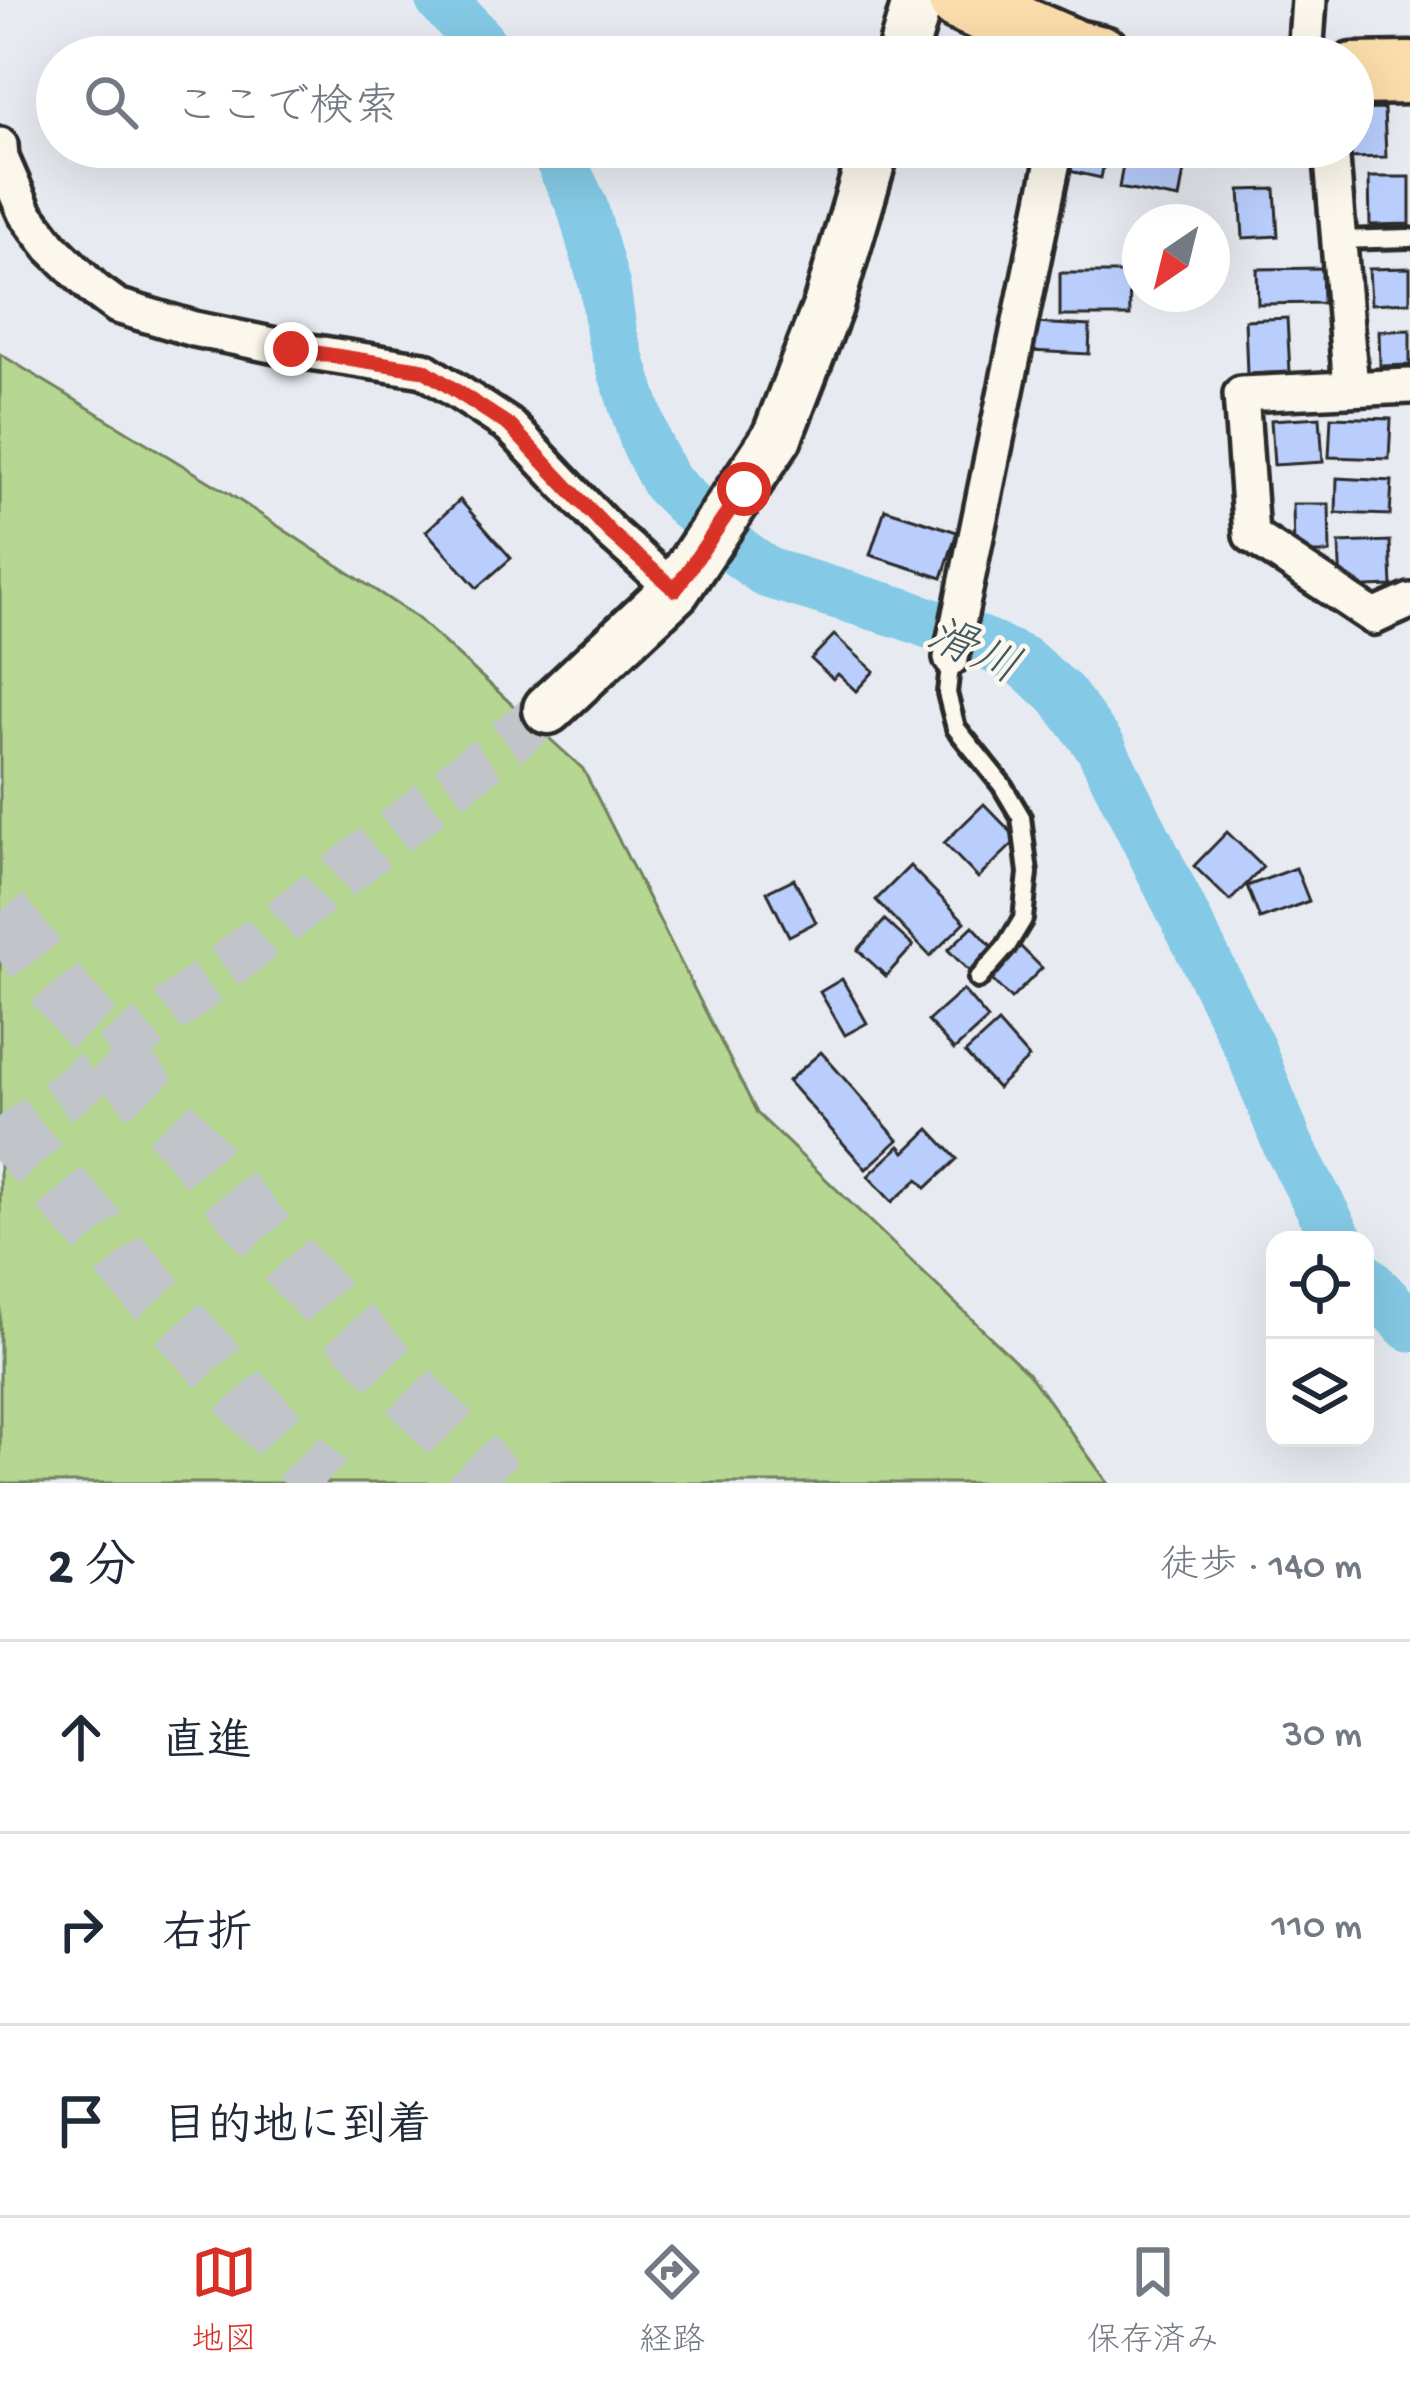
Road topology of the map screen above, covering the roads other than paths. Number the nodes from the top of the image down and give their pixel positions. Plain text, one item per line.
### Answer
1 (917, 0) edge
2 (959, 0) edge
3 (1309, 0) edge
4 (907, 36) edge
5 (1041, 36) edge
6 (1306, 36) edge
7 (1410, 73) edge
8 (1374, 74) edge
9 (0, 145) edge
10 (869, 168) edge
11 (1051, 168) edge
12 (1333, 168) edge
13 (1410, 238) edge
14 (1339, 240) junction
15 (1410, 386) edge
16 (1351, 388) junction
17 (683, 579) junction
18 (1410, 601) edge
19 (951, 658) joint
20 (548, 710) tunnel mouth
21 (978, 979) dead end

1 - 4 street
2 - 5 highway
3 - 6 street
7 - 8 highway
9 - 17 street
10 - 17 street
11 - 19 street
12 - 14 street
13 - 14 lane
14 - 16 street
15 - 16 street
16 - 18 street
17 - 20 street
19 - 21 lane

